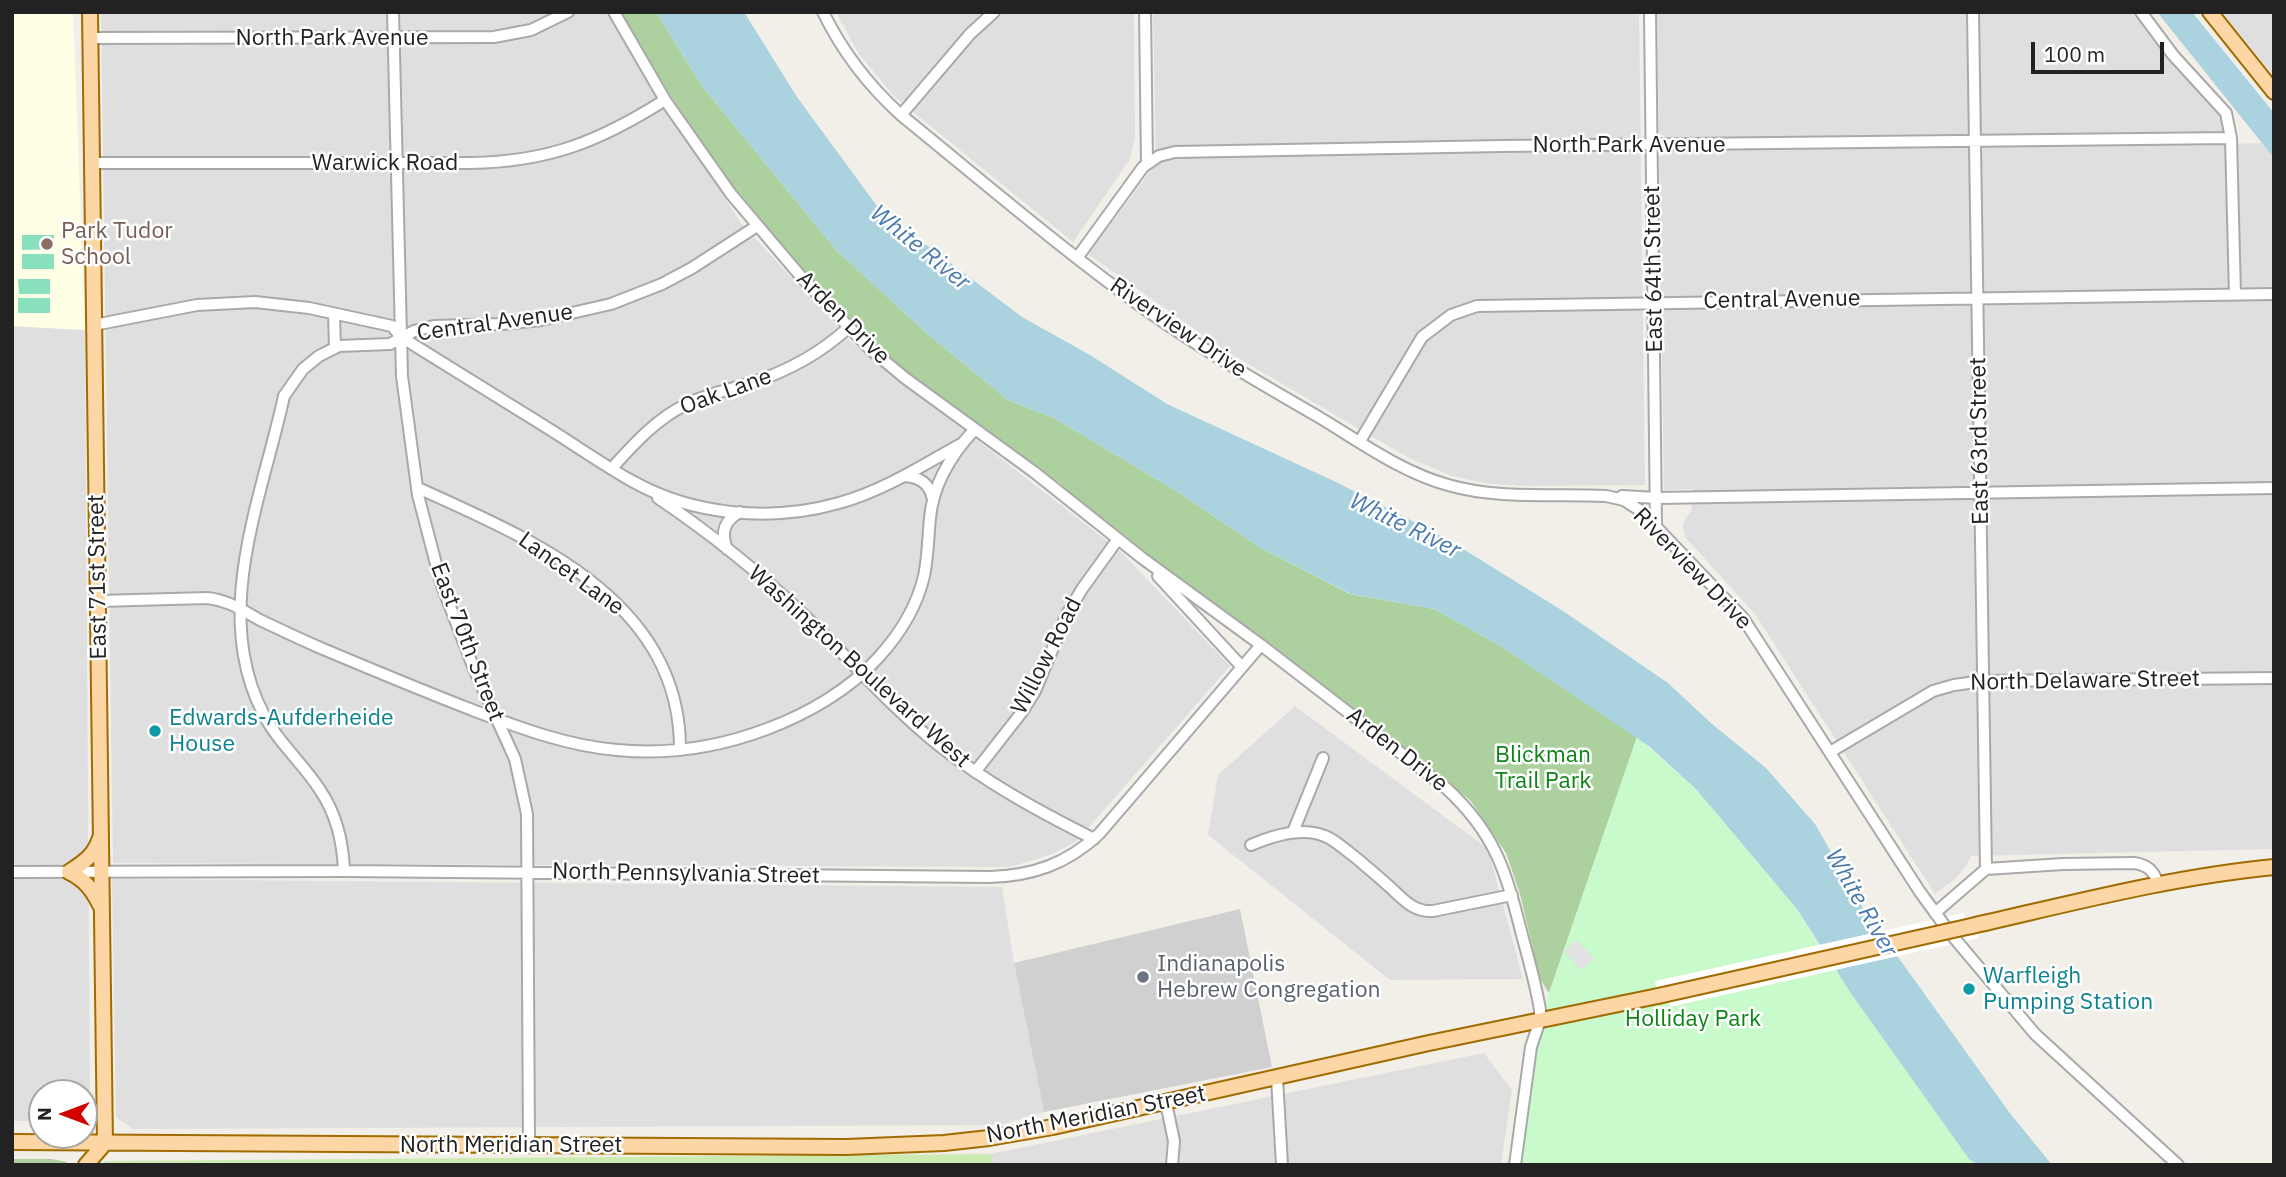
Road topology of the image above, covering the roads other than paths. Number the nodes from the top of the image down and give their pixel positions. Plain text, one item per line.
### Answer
1 (90, 12) edge
2 (393, 12) edge
3 (568, 12) edge
4 (614, 12) edge
5 (822, 12) edge
6 (994, 12) edge
7 (1145, 12) edge
8 (1650, 12) edge
9 (1973, 12) edge
10 (2141, 12) edge
11 (2210, 12) edge
12 (394, 37) junction
13 (90, 38) junction
14 (2274, 92) edge
15 (665, 100) junction
16 (901, 115) junction
17 (2231, 138) junction
18 (1976, 141) junction
19 (1652, 145) junction
20 (92, 163) junction
21 (398, 163) junction
22 (1147, 164) junction
23 (757, 226) junction
24 (1077, 258) junction
25 (2274, 294) edge
26 (2235, 295) junction
27 (1978, 298) junction
28 (1654, 302) junction
29 (334, 314) junction
30 (94, 325) junction
31 (849, 327) junction
32 (401, 337) junction
33 (335, 348) junction
34 (974, 430) junction
35 (1360, 442) junction
36 (960, 445) junction
37 (612, 468) junction
38 (904, 475) junction
39 (632, 481) junction
40 (418, 488) junction
41 (2274, 488) edge
42 (1980, 492) junction
43 (1600, 495) junction
44 (1657, 498) junction
45 (933, 499) junction
46 (740, 512) junction
47 (1656, 526) junction
48 (1118, 539) junction
49 (727, 548) junction
50 (1142, 558) junction
51 (99, 601) junction
52 (240, 608) junction
53 (1261, 645) junction
54 (1242, 667) junction
55 (861, 674) junction
56 (2274, 678) edge
57 (1983, 681) junction
58 (497, 719) junction
59 (680, 750) junction
60 (1830, 752) junction
61 (1322, 758) dead end
62 (975, 772) junction
63 (1293, 832) junction
64 (101, 833) junction
65 (1094, 839) junction
66 (1251, 845) dead end
67 (2274, 867) edge
68 (1986, 869) junction
69 (344, 871) junction
70 (12, 872) edge
71 (69, 872) junction
72 (102, 872) junction
73 (527, 873) junction
74 (2158, 884) junction
75 (1512, 895) junction
76 (102, 910) junction
77 (1935, 913) junction
78 (1540, 1020) junction
79 (1277, 1078) junction
80 (1166, 1103) junction
81 (12, 1142) edge
82 (105, 1143) junction
83 (529, 1144) junction
84 (86, 1165) edge
85 (1172, 1165) edge
86 (1282, 1165) edge
87 (1515, 1165) edge
88 (2178, 1165) edge

1 - 13 main road, East 71st Street
2 - 12 street, East 70th Street
3 - 12 street, North Park Avenue
4 - 15 street, Arden Drive
5 - 16 street, Riverview Drive
6 - 16 street
7 - 22 street
8 - 19 street, East 64th Street
9 - 18 street, East 63rd Street
10 - 17 street
11 - 14 main road
12 - 13 street, North Park Avenue
12 - 21 street, East 70th Street
13 - 20 main road, East 71st Street
15 - 21 street, Warwick Road
15 - 23 street, Arden Drive
16 - 24 street, Riverview Drive
17 - 18 street, North Park Avenue
17 - 26 street
18 - 19 street, North Park Avenue
18 - 27 street, East 63rd Street
19 - 22 street, North Park Avenue
19 - 28 street, East 64th Street
20 - 21 street, Warwick Road
20 - 30 main road, East 71st Street
21 - 32 street, East 70th Street
22 - 24 street
23 - 31 street, Arden Drive
23 - 32 street, Central Avenue
24 - 35 street, Riverview Drive
25 - 26 street, Central Avenue
26 - 27 street, Central Avenue
27 - 28 street, Central Avenue
27 - 42 street, East 63rd Street
28 - 35 street, Central Avenue
28 - 44 street, East 64th Street
29 - 30 street, Central Avenue
29 - 32 street, Central Avenue
29 - 33 street
30 - 51 main road, East 71st Street
31 - 34 street, Arden Drive
31 - 37 street, Oak Lane
32 - 33 street
32 - 37 street
32 - 40 street, East 70th Street
33 - 52 street
34 - 36 street
34 - 48 street, Arden Drive
35 - 43 street, Riverview Drive
36 - 38 street
36 - 45 street
37 - 39 street
38 - 45 street
38 - 46 street
39 - 46 street
39 - 49 street, Washington Boulevard West
40 - 58 street, East 70th Street
40 - 59 street, Lancet Lane
41 - 42 street
42 - 44 street
42 - 57 street, East 63rd Street
43 - 44 street
43 - 47 street, Riverview Drive
44 - 47 street, East 64th Street
45 - 55 street
46 - 49 street
47 - 60 street, Riverview Drive
48 - 50 street, Arden Drive
48 - 62 street, Willow Road
49 - 55 street, Washington Boulevard West
50 - 53 street, Arden Drive
50 - 54 street, Arden Drive
51 - 52 street
51 - 64 main road, East 71st Street
52 - 58 street
52 - 69 street
53 - 54 street, North Pennsylvania Street
53 - 75 street, Arden Drive
54 - 65 street, North Pennsylvania Street
55 - 59 street
55 - 62 street, Washington Boulevard West
56 - 57 street, North Delaware Street
57 - 60 street, North Delaware Street
57 - 68 street, East 63rd Street
58 - 59 street
58 - 73 street, East 70th Street
60 - 77 street, Riverview Drive
61 - 63 street
62 - 65 street, Washington Boulevard West
63 - 66 street
63 - 75 street
64 - 71 main road
64 - 72 main road, East 71st Street
65 - 73 street, North Pennsylvania Street
67 - 74 main road, North Meridian Street
68 - 74 street
68 - 77 street
69 - 72 street, North Pennsylvania Street
69 - 73 street, North Pennsylvania Street
70 - 71 street, North Pennsylvania Street
71 - 72 street, North Pennsylvania Street
71 - 76 main road
72 - 76 main road, East 71st Street
73 - 83 street, East 70th Street
74 - 78 main road, North Meridian Street, bridge
75 - 78 street, Arden Drive
76 - 82 main road, East 71st Street
77 - 88 street, Riverview Drive
78 - 79 main road, North Meridian Street
78 - 87 street
79 - 80 main road, North Meridian Street
79 - 86 street
80 - 83 main road, North Meridian Street
80 - 85 street
81 - 82 main road, North Meridian Street
82 - 83 main road, North Meridian Street
82 - 84 main road

